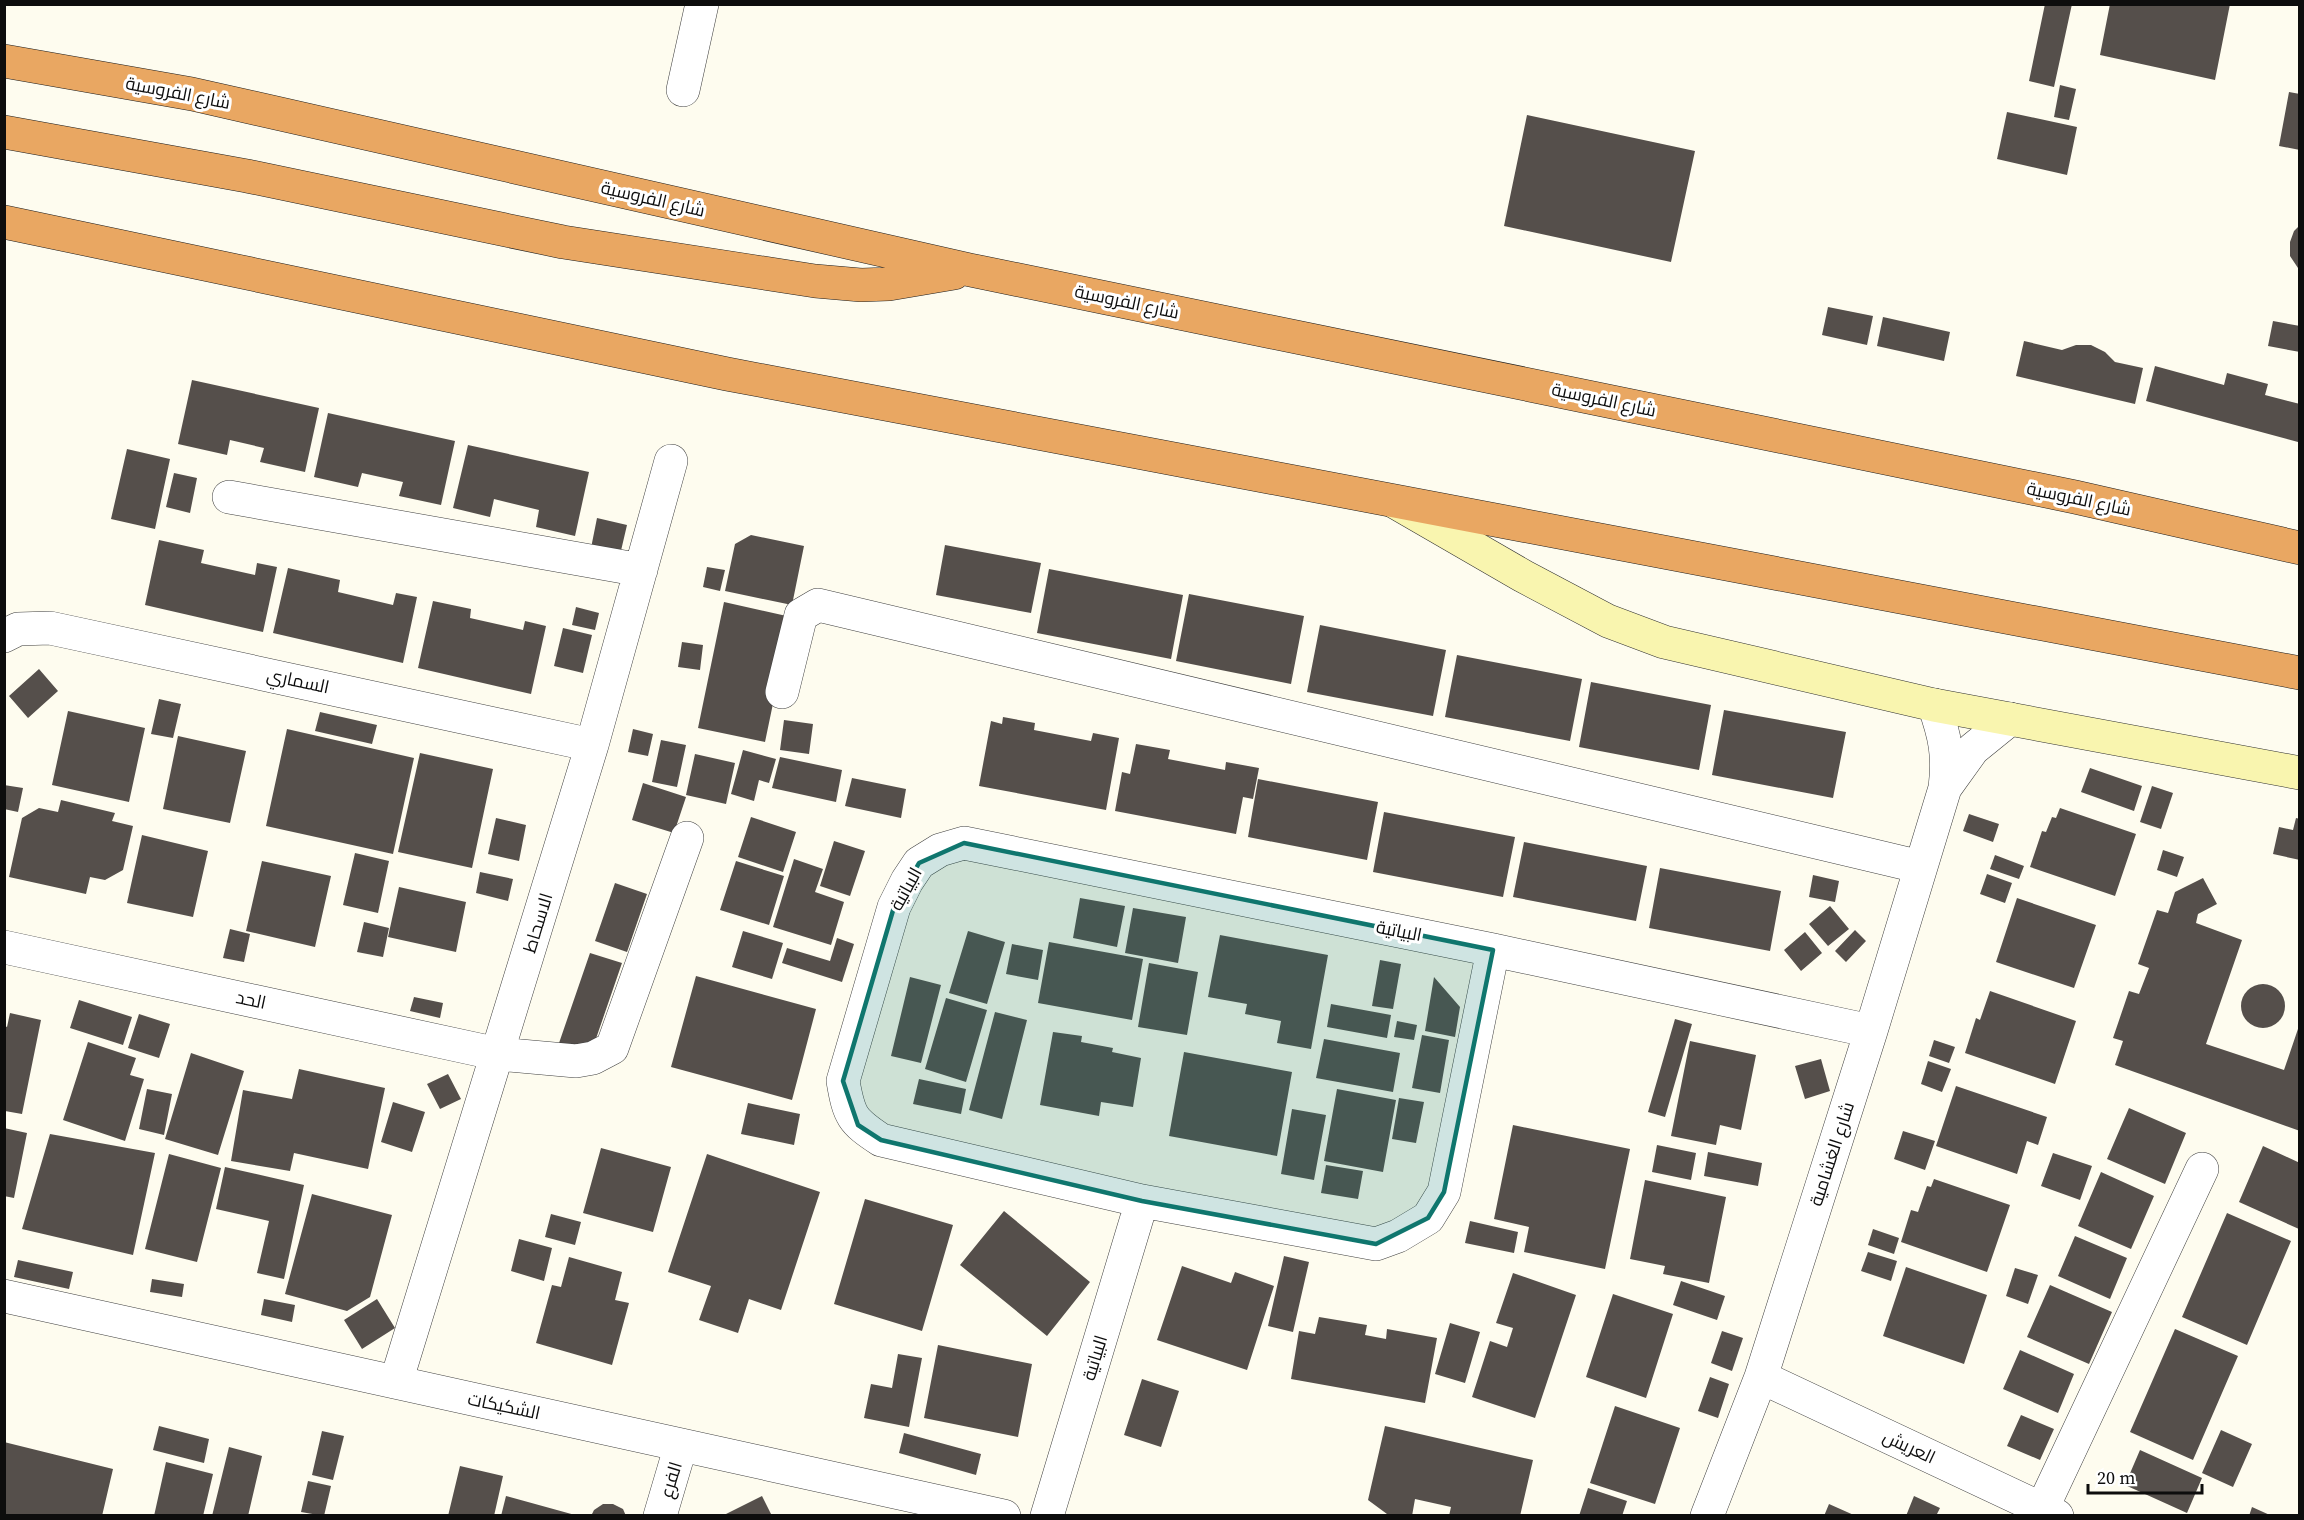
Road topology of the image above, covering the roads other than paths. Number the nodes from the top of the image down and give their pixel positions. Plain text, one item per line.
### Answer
1 (702, 4) edge
2 (4, 44) edge
3 (4, 60) edge
4 (683, 90) dead end
5 (192, 94) junction
6 (4, 132) edge
7 (4, 222) edge
8 (970, 270) junction
9 (671, 461) dead end
10 (230, 497) dead end
11 (1391, 500) junction
12 (2300, 530) edge
13 (2252, 538) junction
14 (2300, 548) edge
15 (641, 570) junction
16 (4, 636) edge
17 (2300, 673) edge
18 (782, 692) dead end
19 (1934, 705) junction
20 (2010, 719) junction
21 (592, 745) junction
22 (2300, 773) edge
23 (1945, 788) junction
24 (687, 838) dead end
25 (1921, 867) junction
26 (4, 947) edge
27 (1493, 950) junction
28 (1871, 1031) junction
29 (498, 1054) junction
30 (2202, 1169) dead end
31 (1142, 1201) junction
32 (4, 1296) edge
33 (1761, 1377) junction
34 (396, 1382) junction
35 (681, 1445) junction
36 (2049, 1512) edge
37 (660, 1515) edge
38 (1004, 1515) edge
39 (1047, 1515) edge
40 (1707, 1515) edge

1 - 4 street
2 - 5 highway
3 - 5 highway, شارع الفروسية
5 - 8 highway, شارع الفروسية
6 - 8 highway
7 - 11 highway
8 - 13 highway, شارع الفروسية
9 - 15 street, الاسحاط
10 - 15 street
11 - 17 highway
11 - 19 main road
12 - 13 main road, شارع الفروسية
13 - 14 highway, شارع الفروسية
15 - 21 street, الاسحاط
16 - 21 street, السماري
18 - 25 street
19 - 20 main road
19 - 23 street, شارع الغشامية
20 - 22 main road
20 - 23 street, شارع الغشامية
21 - 29 street, الاسحاط
23 - 25 street, شارع الغشامية
24 - 29 street, الحد
25 - 28 street, شارع الغشامية
26 - 29 street, الحد
27 - 28 street, البياتية
27 - 31 street, البياتية
27 - 31 street, البياتية
28 - 33 street, شارع الغشامية
29 - 34 street, الاسحاط
30 - 36 street
31 - 39 street, البياتية
32 - 34 street, الشكيكات
33 - 36 street, العريش
33 - 40 street, شارع الغشامية
34 - 35 street, الشكيكات
35 - 37 street, الفرع
35 - 38 street, الشكيكات

